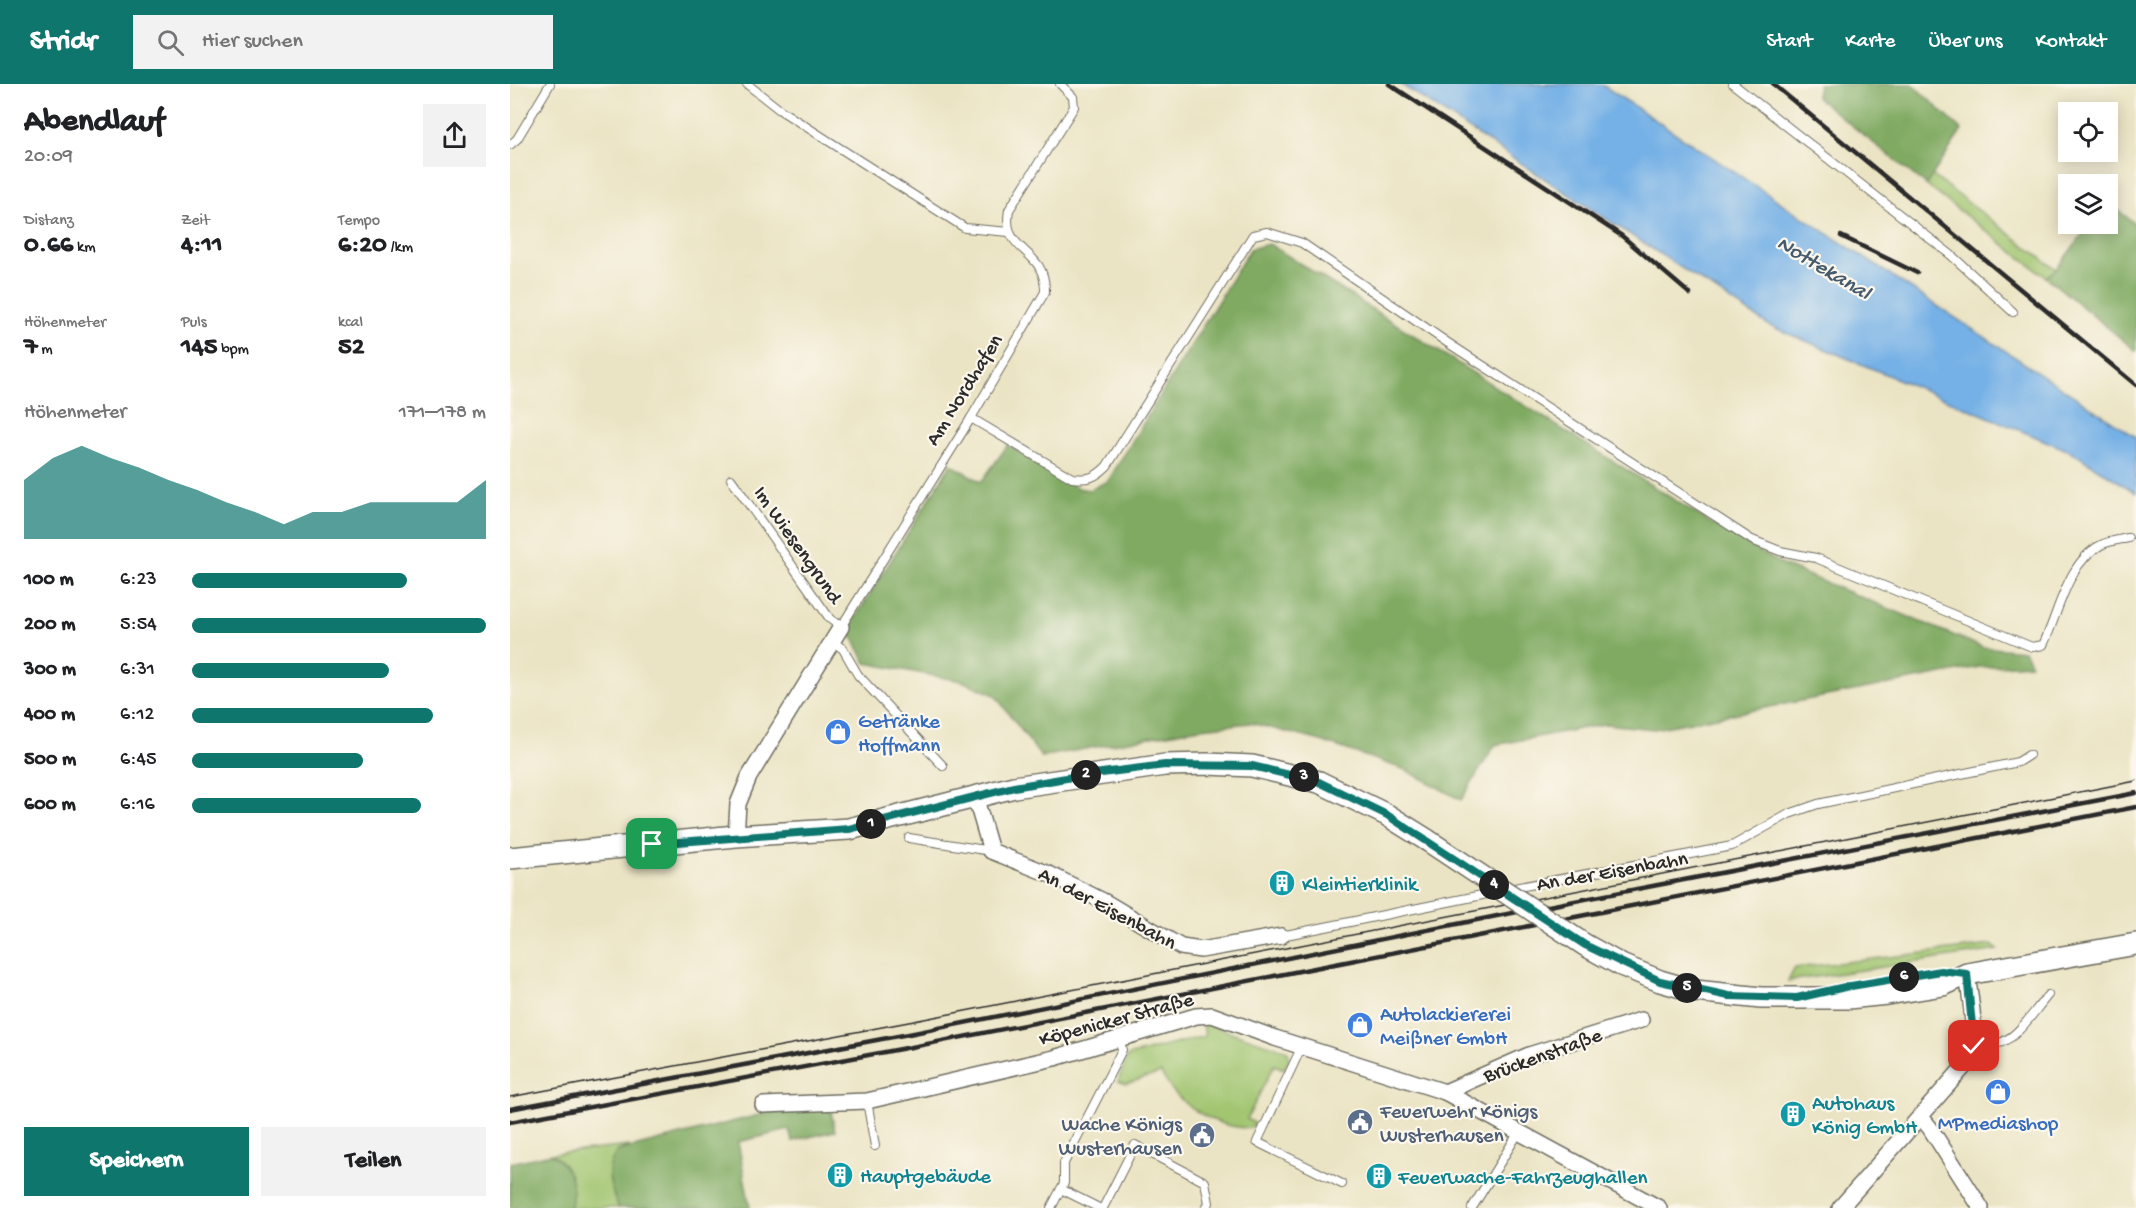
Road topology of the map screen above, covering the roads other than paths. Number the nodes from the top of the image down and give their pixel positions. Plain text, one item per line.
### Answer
1 (550, 84) edge
2 (747, 84) edge
3 (1060, 84) edge
4 (1732, 84) edge
5 (510, 145) edge
6 (1009, 232) junction
7 (2013, 312) dead end
8 (971, 418) junction
9 (731, 479) dead end
10 (2128, 538) dead end
11 (841, 627) junction
12 (832, 641) junction
13 (2029, 755) dead end
14 (943, 766) dead end
15 (975, 796) junction
16 (736, 836) junction
17 (909, 837) dead end
18 (991, 851) junction
19 (510, 858) edge
20 (1281, 936) joint
21 (2136, 944) edge
22 (1967, 974) junction
23 (2048, 995) dead end
24 (1641, 1020) dead end
25 (1120, 1040) junction
26 (1302, 1046) junction
27 (1974, 1046) junction
28 (1446, 1092) junction
29 (867, 1101) junction
30 (763, 1105) dead end
31 (1920, 1117) junction
32 (1519, 1132) junction
33 (875, 1146) dead end
34 (1342, 1184) dead end
35 (1061, 1189) junction
36 (1051, 1208) edge
37 (1101, 1208) edge
38 (1206, 1208) edge
39 (1472, 1208) edge
40 (1659, 1208) edge
41 (1840, 1208) edge
42 (1981, 1208) edge

1 - 5 lane
2 - 6 lane
3 - 6 lane
4 - 7 lane
6 - 8 lane, Am Nordhafen
8 - 10 lane
8 - 11 lane, Am Nordhafen
9 - 11 lane, Im Wiesengrund
11 - 12 street, Am Nordhafen
12 - 14 lane
12 - 16 street, Am Nordhafen
13 - 20 lane, An der Eisenbahn
15 - 16 main road
15 - 18 street
15 - 22 main road, bridge
16 - 19 main road
17 - 18 lane, An der Eisenbahn
18 - 20 street, An der Eisenbahn
21 - 22 main road
22 - 27 street
23 - 27 lane
24 - 28 street, Brückenstraße
25 - 26 street, Köpenicker Straße
25 - 29 street, Köpenicker Straße
25 - 35 lane
26 - 28 street, Köpenicker Straße
26 - 34 lane
27 - 31 street
28 - 32 street, Köpenicker Straße
29 - 30 street, Köpenicker Straße
29 - 33 lane
31 - 41 street
31 - 42 street
32 - 39 lane
32 - 40 street, Köpenicker Straße
35 - 36 lane
35 - 37 lane
37 - 38 lane

